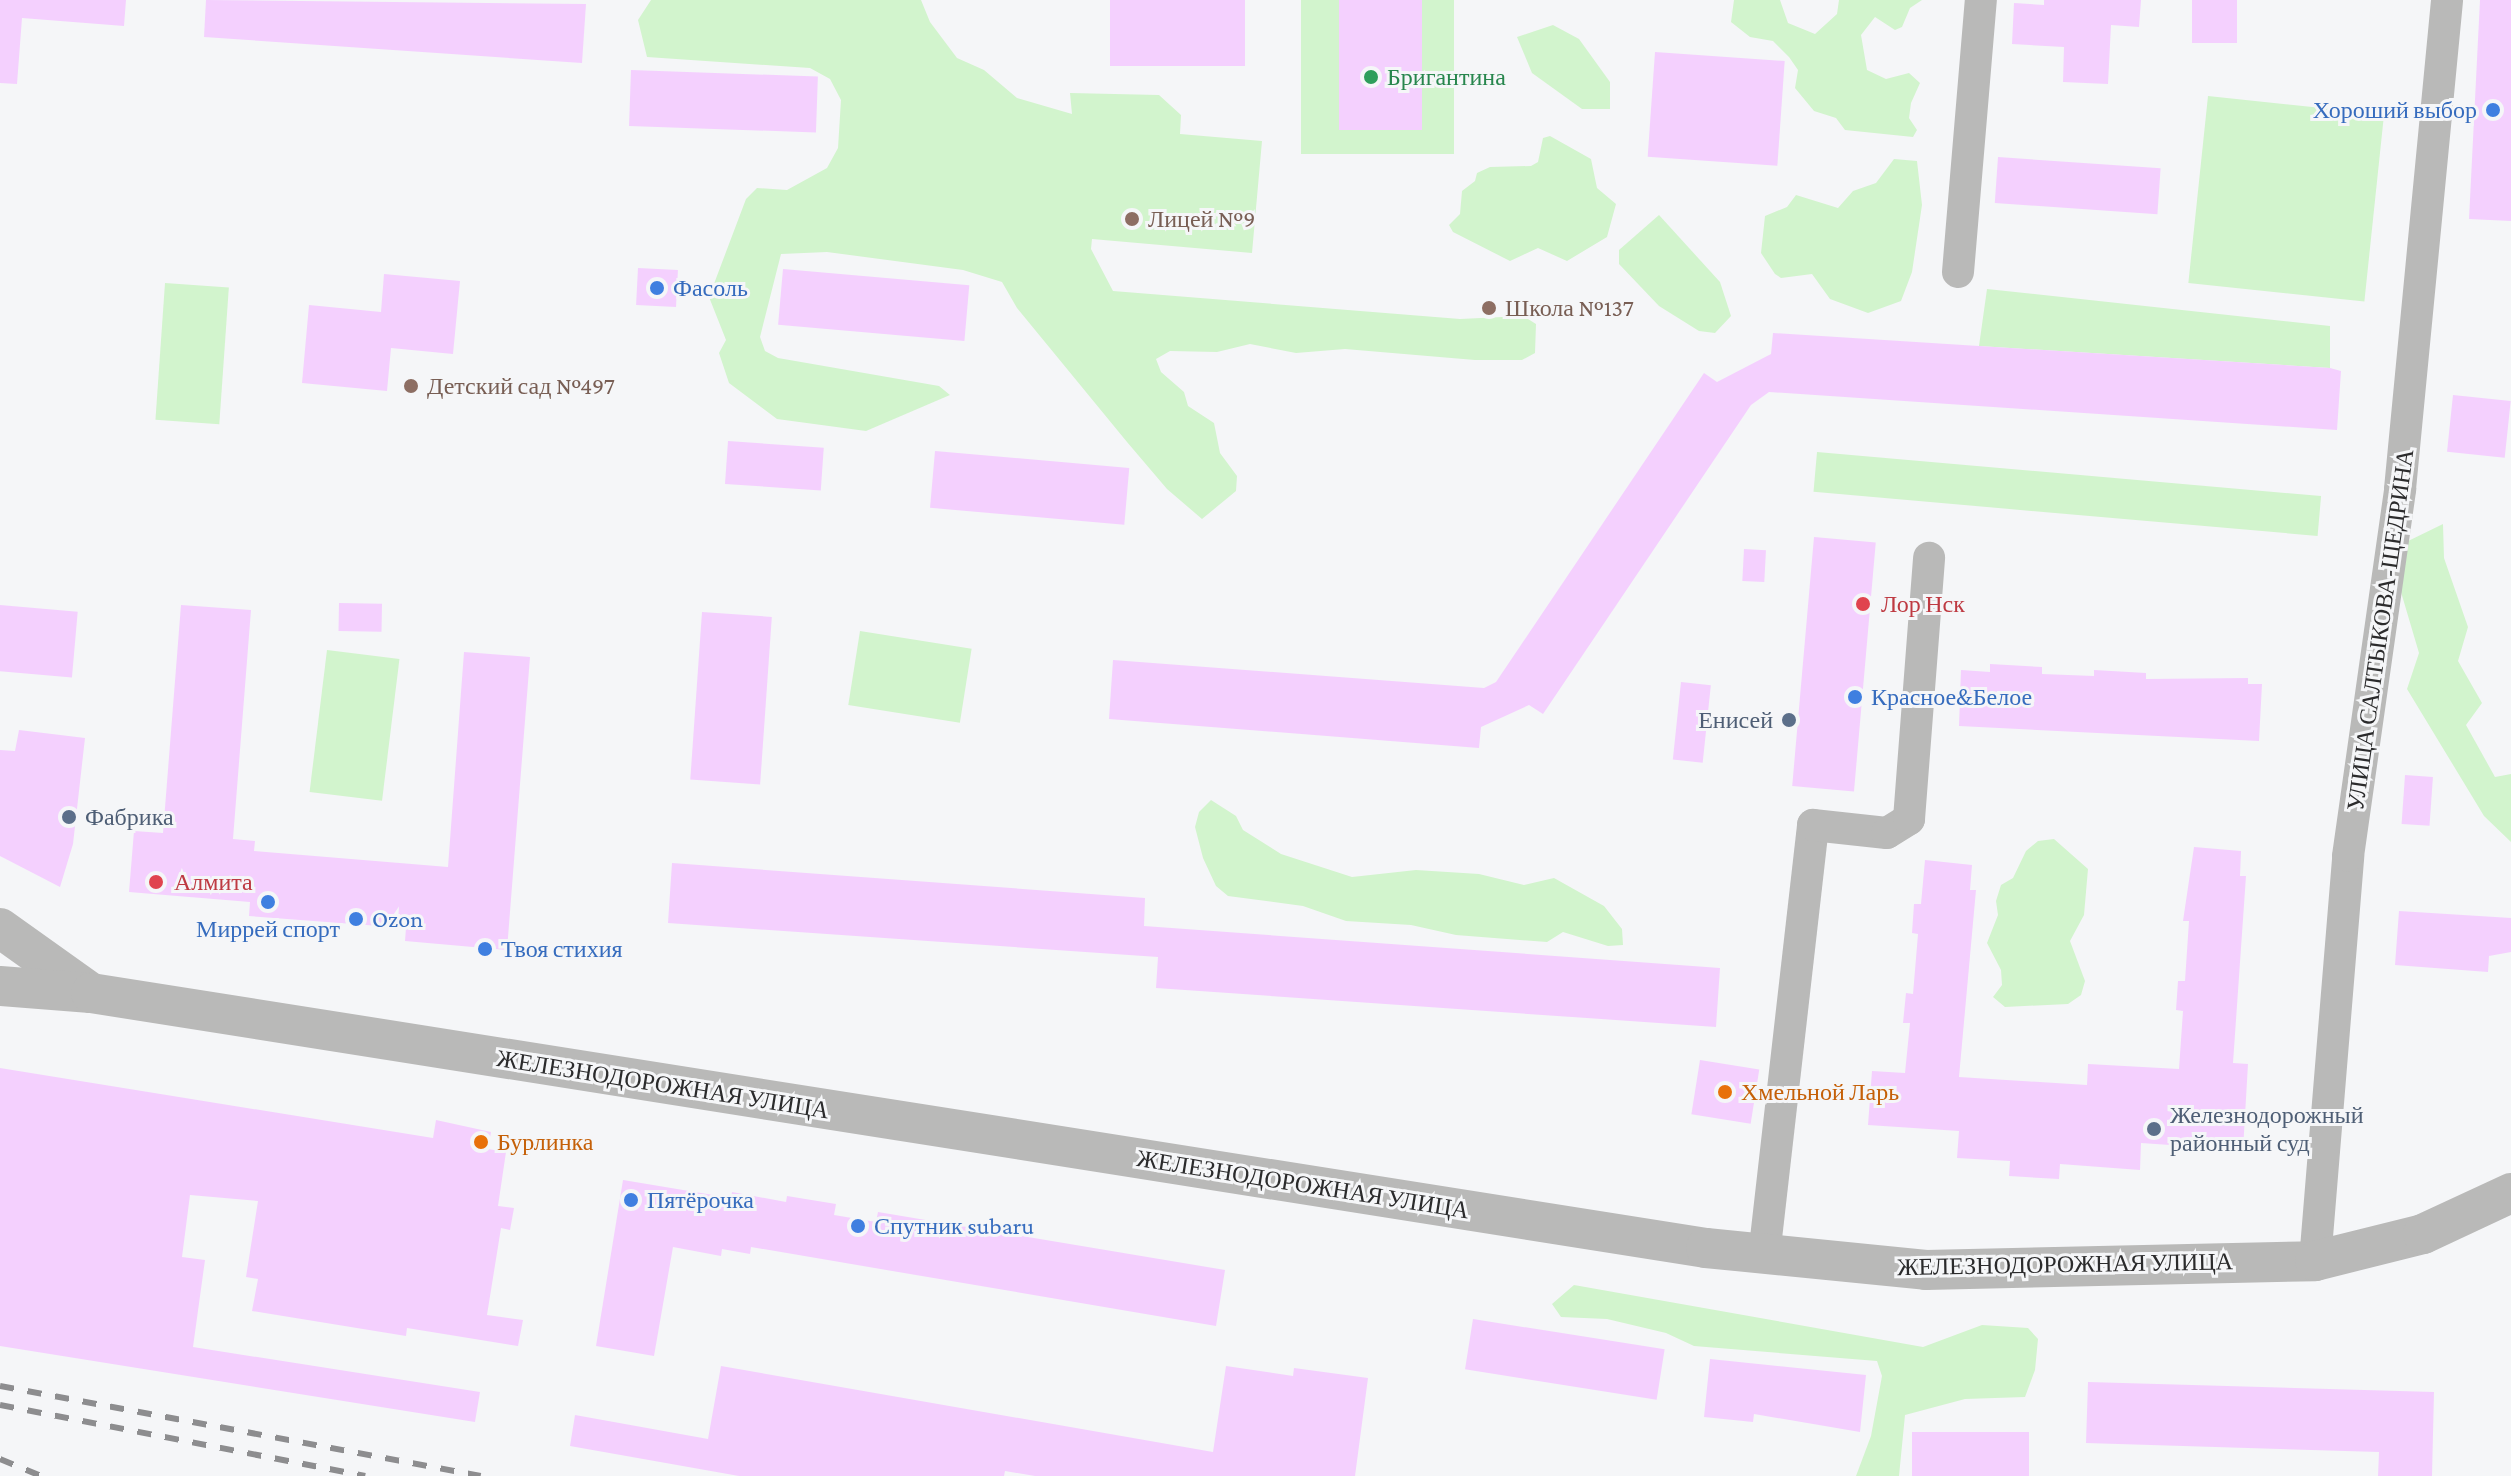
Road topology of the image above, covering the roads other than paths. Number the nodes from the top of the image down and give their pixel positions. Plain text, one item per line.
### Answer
1 (1981, 0) edge
2 (2447, 0) edge
3 (1958, 272) dead end
4 (1929, 558) dead end
5 (0, 928) edge
6 (0, 986) edge
7 (91, 993) junction
8 (2511, 1193) edge
9 (1764, 1256) junction
10 (2315, 1261) junction

1 - 3 street
2 - 10 street, УЛИЦА САЛТЫКОВА-ЩЕДРИНА
4 - 9 street
5 - 7 street
6 - 7 street, ЖЕЛЕЗНОДОРОЖНАЯ УЛИЦА
7 - 9 street, ЖЕЛЕЗНОДОРОЖНАЯ УЛИЦА
8 - 10 street, ЖЕЛЕЗНОДОРОЖНАЯ УЛИЦА
9 - 10 street, ЖЕЛЕЗНОДОРОЖНАЯ УЛИЦА

